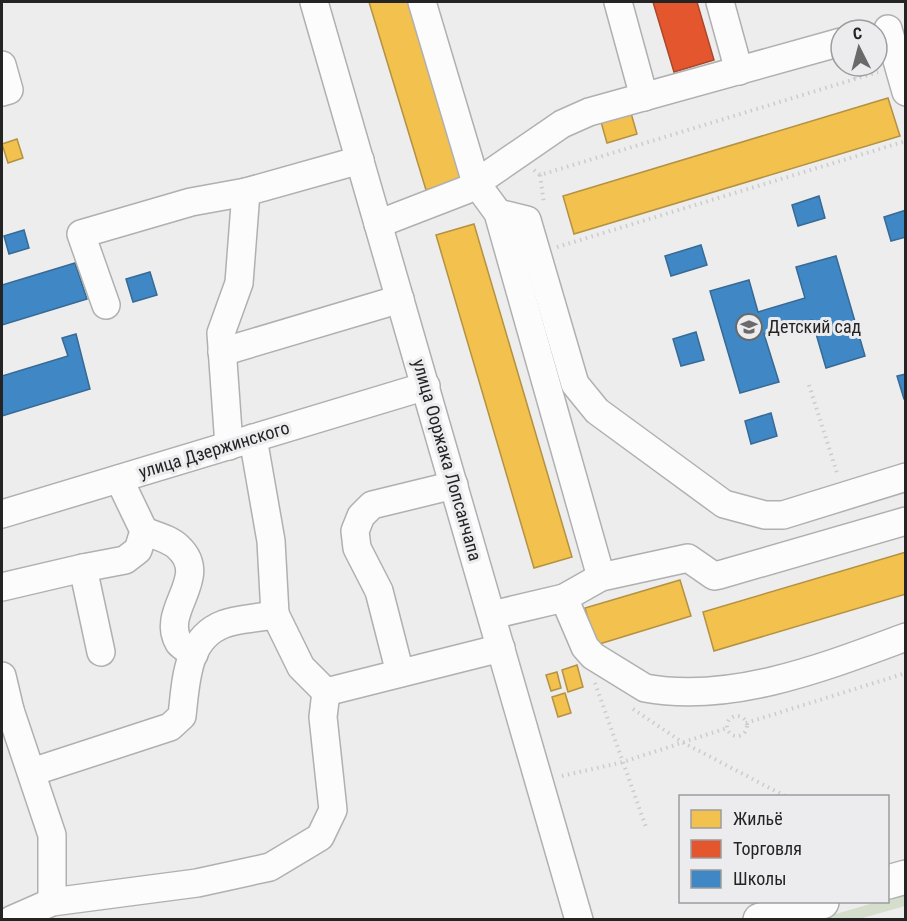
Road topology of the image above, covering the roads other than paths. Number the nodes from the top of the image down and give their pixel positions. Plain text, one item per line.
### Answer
1 (314, 2) edge
2 (422, 2) edge
3 (618, 2) edge
4 (720, 2) edge
5 (890, 28) edge
6 (829, 45) edge
7 (2, 65) edge
8 (739, 71) junction
9 (2, 92) edge
10 (906, 92) edge
11 (644, 97) junction
12 (360, 160) junction
13 (476, 183) junction
14 (246, 192) junction
15 (498, 213) junction
16 (378, 224) junction
17 (400, 299) junction
18 (106, 305) dead end
19 (222, 352) junction
20 (426, 386) junction
21 (241, 442) junction
22 (906, 477) edge
23 (119, 478) junction
24 (454, 485) junction
25 (2, 514) edge
26 (906, 521) edge
27 (144, 531) junction
28 (83, 568) junction
29 (601, 577) junction
30 (2, 587) edge
31 (564, 598) junction
32 (274, 614) junction
33 (492, 615) junction
34 (906, 637) edge
35 (501, 648) junction
36 (101, 652) dead end
37 (194, 654) junction
38 (400, 673) junction
39 (2, 676) edge
40 (326, 692) junction
41 (6, 711) edge
42 (32, 772) junction
43 (906, 877) edge
44 (889, 882) edge
45 (52, 902) junction
46 (819, 903) edge
47 (11, 920) edge
48 (579, 920) edge
49 (760, 920) edge

1 - 12 street, улица Ооржака Лопсанчапа
2 - 13 street
3 - 11 street
4 - 8 street
5 - 10 street
6 - 8 street
7 - 9 street
8 - 11 street
11 - 13 street
12 - 14 street
12 - 16 street, улица Ооржака Лопсанчапа
13 - 15 street
13 - 16 street
14 - 18 street
14 - 19 street
15 - 22 street
15 - 29 street
16 - 17 street, улица Ооржака Лопсанчапа
17 - 19 street
17 - 20 street, улица Ооржака Лопсанчапа
19 - 21 street
20 - 21 street, улица Дзержинского
20 - 24 street, улица Ооржака Лопсанчапа
21 - 23 street, улица Дзержинского
21 - 32 street
23 - 25 street, улица Дзержинского
23 - 27 street
24 - 33 street, улица Ооржака Лопсанчапа
24 - 38 street
26 - 29 street
27 - 28 street
27 - 37 street
28 - 30 street
28 - 36 street
29 - 31 street
31 - 33 street
31 - 34 street
32 - 37 street
32 - 40 street
33 - 35 street, улица Ооржака Лопсанчапа
35 - 38 street
35 - 48 street, улица Ооржака Лопсанчапа
37 - 42 street
38 - 40 street
39 - 41 street
40 - 45 street
41 - 42 street
42 - 45 street
43 - 44 main road
45 - 47 street
46 - 49 main road

